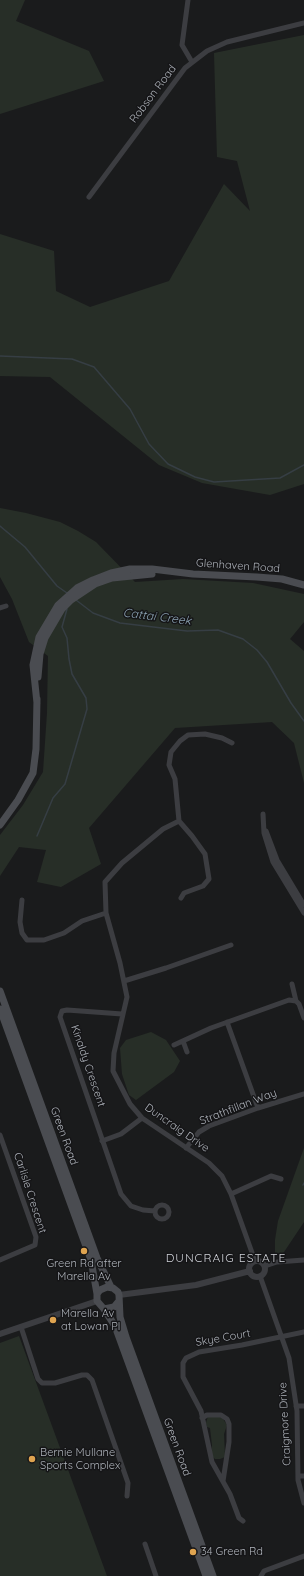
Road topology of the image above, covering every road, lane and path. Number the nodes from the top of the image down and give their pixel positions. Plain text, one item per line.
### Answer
1 (188, 0) edge
2 (304, 23) edge
3 (192, 62) junction
4 (89, 197) dead end
5 (304, 585) edge
6 (6, 606) dead end
7 (0, 608) edge
8 (232, 744) dead end
9 (262, 814) dead end
10 (179, 821) junction
11 (0, 825) edge
12 (264, 827) junction
13 (181, 898) dead end
14 (22, 900) dead end
15 (304, 905) edge
16 (106, 913) junction
17 (304, 913) edge
18 (231, 945) dead end
19 (124, 981) junction
20 (292, 984) dead end
21 (0, 991) edge
22 (296, 1001) junction
23 (0, 1009) edge
24 (122, 1014) junction
25 (304, 1018) edge
26 (228, 1022) junction
27 (182, 1041) junction
28 (174, 1045) dead end
29 (187, 1052) dead end
30 (304, 1094) edge
31 (258, 1108) junction
32 (142, 1118) junction
33 (0, 1135) edge
34 (102, 1141) junction
35 (186, 1148) junction
36 (281, 1179) dead end
37 (231, 1194) junction
38 (155, 1211) dead end
39 (0, 1260) edge
40 (304, 1260) edge
41 (255, 1261) junction
42 (264, 1266) junction
43 (250, 1271) junction
44 (260, 1276) junction
45 (111, 1287) junction
46 (97, 1297) junction
47 (119, 1298) junction
48 (104, 1309) junction
49 (21, 1327) junction
50 (304, 1332) edge
51 (0, 1334) edge
52 (283, 1337) junction
53 (296, 1406) junction
54 (304, 1406) edge
55 (202, 1418) junction
56 (298, 1476) junction
57 (304, 1476) edge
58 (222, 1481) junction
59 (127, 1496) dead end
60 (304, 1503) edge
61 (243, 1521) dead end
62 (145, 1544) dead end
63 (304, 1556) edge
64 (156, 1576) edge
65 (206, 1576) edge
66 (213, 1576) edge
67 (261, 1576) edge

1 - 3 street
2 - 3 street, Robson Road
3 - 4 street, Robson Road
5 - 11 main road, Glenhaven Road
6 - 7 street
8 - 10 street
9 - 12 street
10 - 13 street
10 - 16 street, Duncraig Drive
12 - 15 street
12 - 17 street
14 - 16 street
16 - 19 street, Duncraig Drive
18 - 19 street
19 - 24 street, Duncraig Drive
20 - 22 street
21 - 45 main road, Green Road
22 - 25 street
22 - 26 street
23 - 46 main road, Green Road
24 - 32 street, Duncraig Drive
24 - 34 street, Kinaldy Crescent
26 - 27 street
26 - 31 street
27 - 28 street
27 - 29 street
30 - 31 street, Strathfillan Way
31 - 35 street, Strathfillan Way
32 - 34 street
32 - 35 street, Duncraig Drive
33 - 39 street, Carlisle Crescent
34 - 38 street
35 - 37 street, Duncraig Drive
36 - 37 street
37 - 41 street, Duncraig Drive
40 - 42 street
41 - 42 street
41 - 43 street
42 - 44 street
43 - 44 street
43 - 47 street
44 - 52 street, Craigmore Drive
45 - 46 main road
45 - 47 main road
46 - 48 main road
46 - 49 street
47 - 48 main road
47 - 66 main road, Green Road
48 - 65 main road, Green Road
49 - 51 street
49 - 59 street
50 - 52 street
52 - 53 street, Craigmore Drive
52 - 55 street, Skye Court
53 - 54 street
53 - 56 street, Craigmore Drive
55 - 58 street, Skye Court
55 - 58 street
56 - 57 street
56 - 60 street, Craigmore Drive
58 - 61 street, Skye Court
62 - 64 street
63 - 67 street

